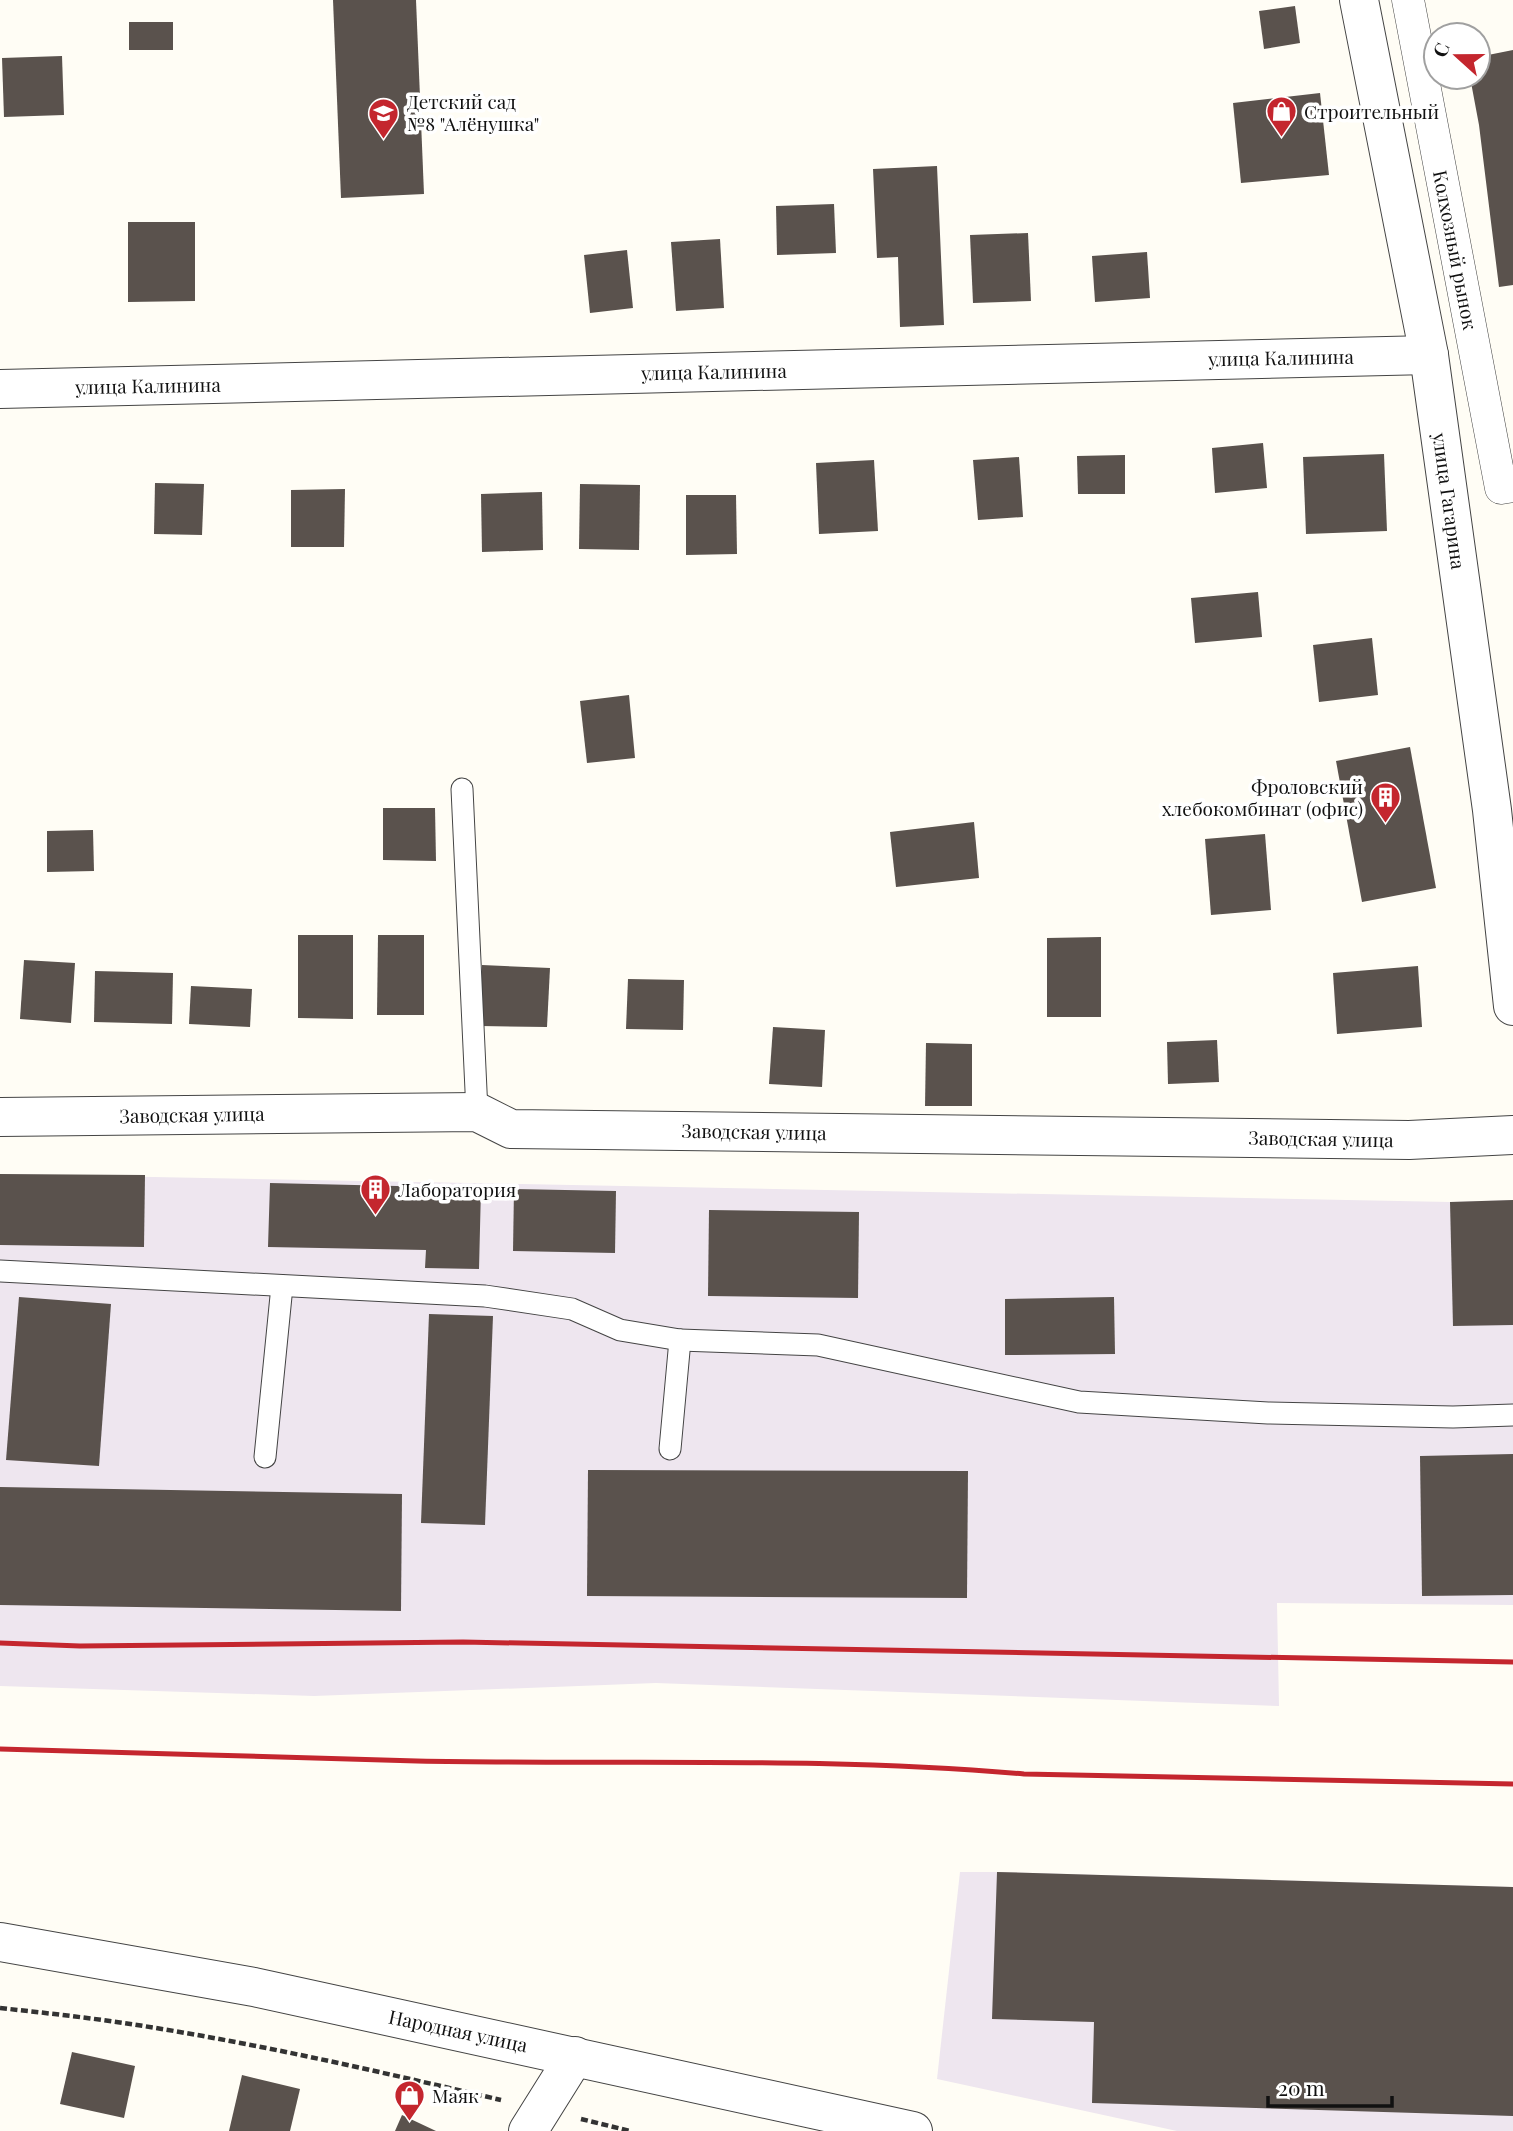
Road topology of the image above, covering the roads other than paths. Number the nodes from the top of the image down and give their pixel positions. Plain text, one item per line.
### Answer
1 (1359, 0) edge
2 (1408, 0) edge
3 (1429, 355) junction
4 (0, 389) edge
5 (1513, 486) edge
6 (463, 789) dead end
7 (1502, 809) edge
8 (1513, 1006) edge
9 (477, 1112) junction
10 (0, 1118) edge
11 (1513, 1135) edge
12 (0, 1271) edge
13 (282, 1286) junction
14 (680, 1340) junction
15 (1513, 1415) edge
16 (670, 1449) dead end
17 (265, 1457) dead end
18 (0, 1942) edge
19 (575, 2056) junction
20 (535, 2120) edge
21 (913, 2131) edge

1 - 3 street, улица Гагарина
2 - 5 street, Колхозный рынок
3 - 4 street, улица Калинина
3 - 7 street, улица Гагарина
6 - 9 lane
7 - 8 street, улица Гагарина
9 - 10 street, Заводская улица
9 - 11 street, Заводская улица
12 - 13 lane
13 - 14 lane
13 - 17 lane
14 - 15 lane
14 - 16 lane
18 - 19 street, Народная улица
19 - 20 street
19 - 21 street, Народная улица

